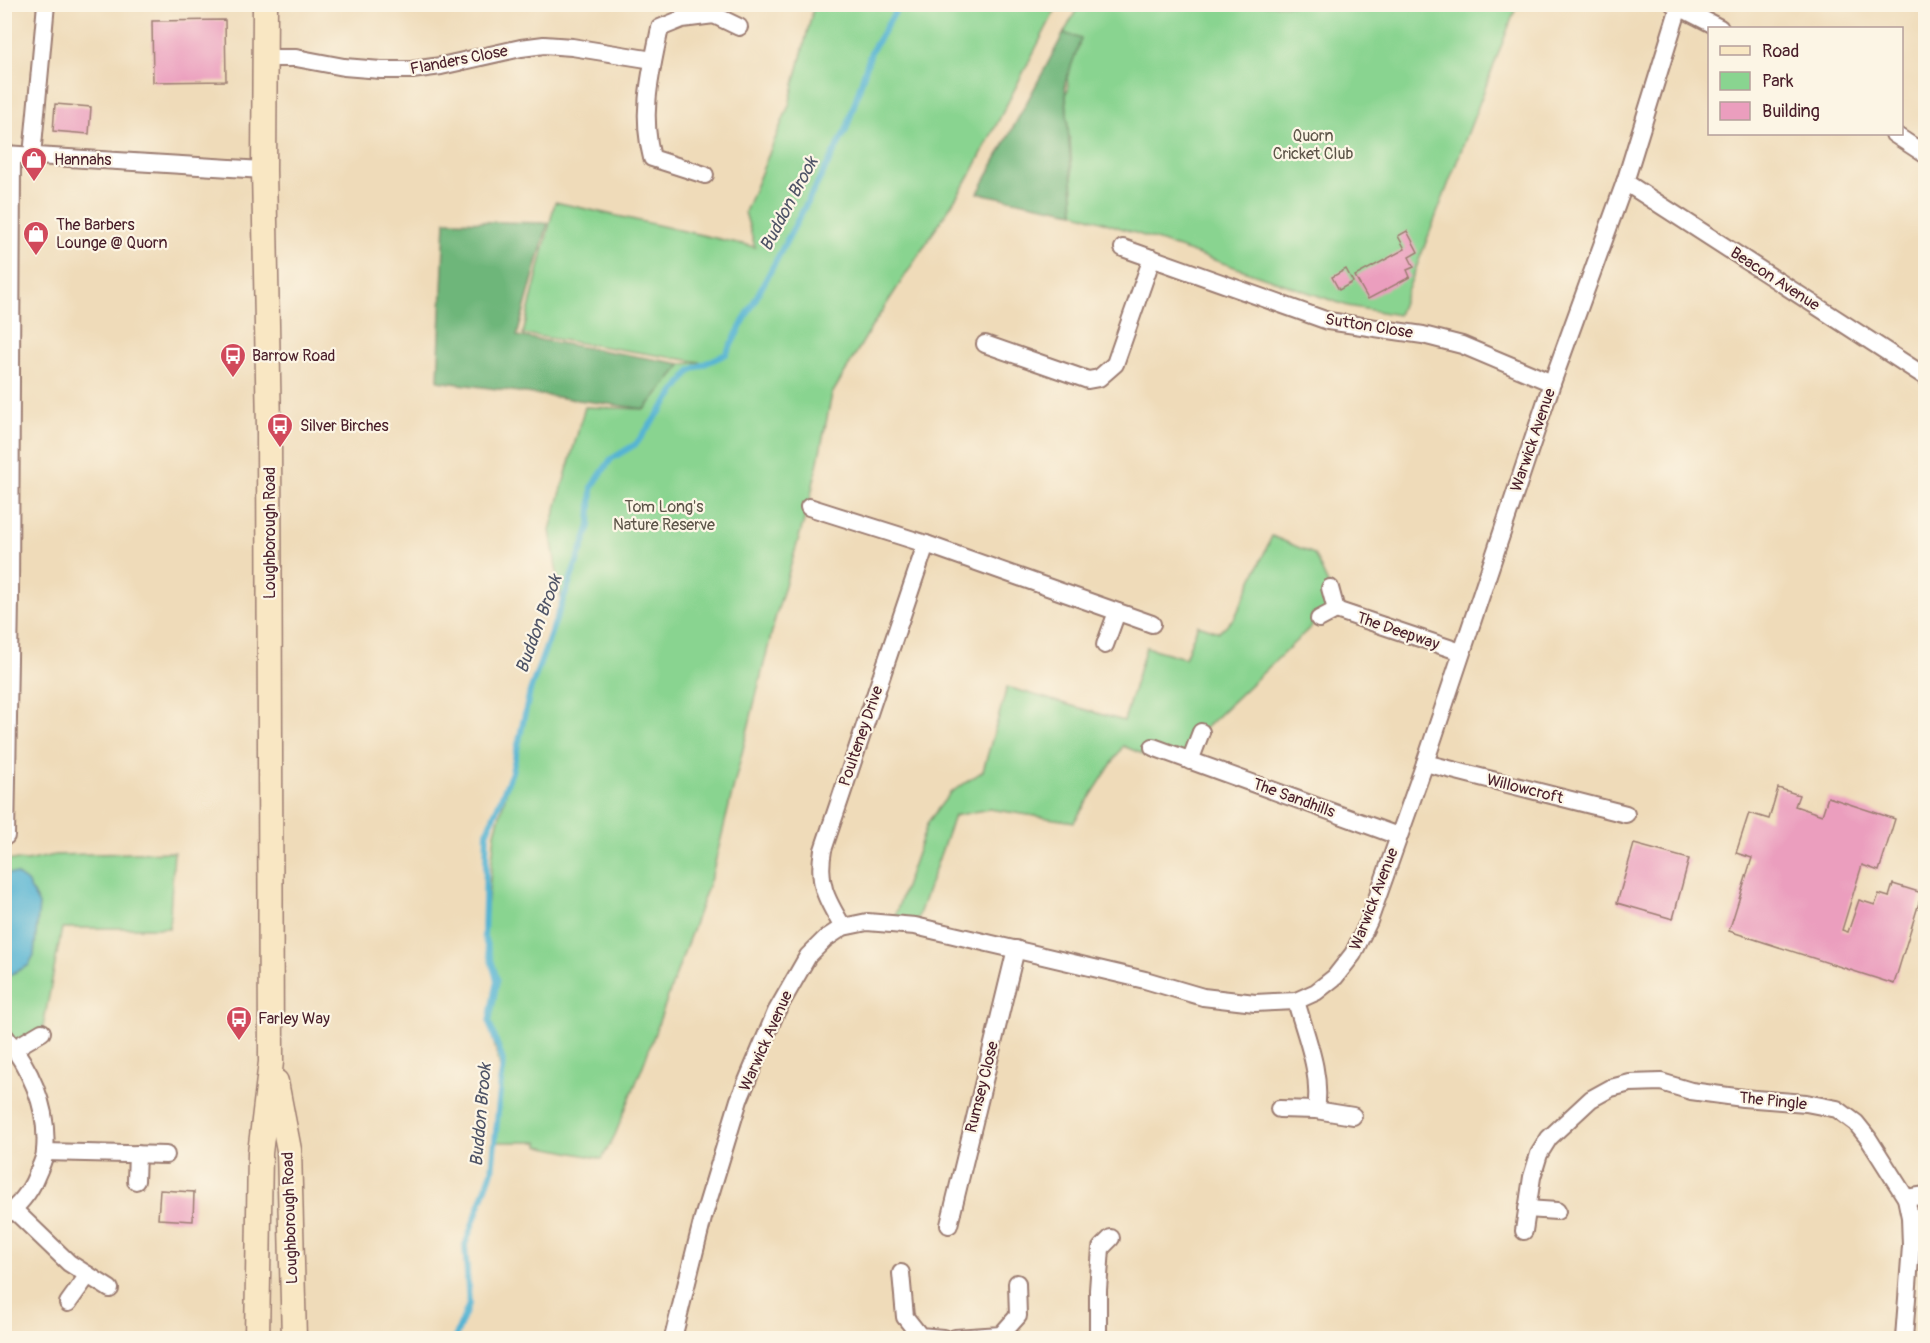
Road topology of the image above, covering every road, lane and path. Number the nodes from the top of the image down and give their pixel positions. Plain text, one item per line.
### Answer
1 (46, 4) edge
2 (265, 4) edge
3 (1676, 6) edge
4 (1705, 12) edge
5 (739, 27) dead end
6 (1718, 27) edge
7 (264, 58) junction
8 (653, 60) junction
9 (1896, 135) edge
10 (8, 154) edge
11 (1926, 155) edge
12 (32, 156) junction
13 (264, 170) junction
14 (705, 175) dead end
15 (1625, 182) junction
16 (1123, 248) dead end
17 (1152, 258) junction
18 (985, 344) dead end
19 (1926, 377) edge
20 (1552, 383) junction
21 (809, 507) dead end
22 (926, 544) junction
23 (1330, 588) dead end
24 (8, 599) edge
25 (1336, 610) junction
26 (1117, 612) junction
27 (1319, 619) dead end
28 (1152, 624) dead end
29 (1105, 645) dead end
30 (1461, 652) junction
31 (1201, 732) dead end
32 (1153, 747) dead end
33 (1190, 761) junction
34 (1425, 763) junction
35 (1626, 814) dead end
36 (6, 836) dead end
37 (1398, 836) junction
38 (843, 927) junction
39 (1016, 949) junction
40 (1296, 1001) junction
41 (42, 1032) dead end
42 (10, 1042) edge
43 (272, 1062) junction
44 (1279, 1109) dead end
45 (1316, 1110) junction
46 (1353, 1116) dead end
47 (45, 1152) junction
48 (136, 1154) junction
49 (166, 1155) dead end
50 (136, 1181) dead end
51 (1926, 1195) edge
52 (1906, 1198) junction
53 (1527, 1209) junction
54 (1557, 1211) dead end
55 (9, 1213) edge
56 (948, 1225) dead end
57 (1524, 1231) dead end
58 (1111, 1238) dead end
59 (901, 1273) dead end
60 (87, 1275) junction
61 (1017, 1283) dead end
62 (110, 1289) dead end
63 (68, 1303) dead end
64 (257, 1338) edge
65 (294, 1338) edge
66 (673, 1338) edge
67 (943, 1338) edge
68 (955, 1338) edge
69 (1098, 1338) edge
70 (1905, 1338) edge

1 - 12 street
2 - 7 street, Loughborough Road
3 - 4 street
3 - 15 street, Warwick Avenue
4 - 6 street
5 - 8 street
7 - 8 street, Flanders Close
7 - 13 street, Loughborough Road
8 - 14 street
9 - 11 street
10 - 12 street
10 - 24 street
12 - 13 street
13 - 43 street, Loughborough Road
15 - 19 street, Beacon Avenue
15 - 20 street, Warwick Avenue
16 - 17 street, Sutton Close
17 - 18 street
17 - 20 street, Sutton Close
20 - 30 street, Warwick Avenue
21 - 22 street
22 - 26 street
22 - 38 street, Poulteney Drive
23 - 25 street, The Deepway
24 - 36 street
25 - 27 street, The Deepway
25 - 30 street, The Deepway
26 - 28 street
26 - 29 street
30 - 34 street, Warwick Avenue
31 - 33 street
32 - 33 street, The Sandhills
33 - 37 street, The Sandhills
34 - 35 street, Willowcroft
34 - 37 street, Warwick Avenue
37 - 40 street, Warwick Avenue
38 - 39 street, Warwick Avenue
38 - 66 street, Warwick Avenue
39 - 40 street, Warwick Avenue
39 - 56 street, Rumsey Close
40 - 45 street
41 - 42 street
42 - 47 street
43 - 64 street, Loughborough Road
43 - 65 street, Loughborough Road
44 - 45 street
45 - 46 street
47 - 48 street
47 - 55 street
48 - 49 street
48 - 50 street
51 - 52 street
52 - 53 street, The Pingle
52 - 70 street, The Pingle
53 - 54 street
53 - 57 street, The Pingle
55 - 60 street
58 - 69 street
59 - 67 street
60 - 62 street
60 - 63 street
61 - 68 street

